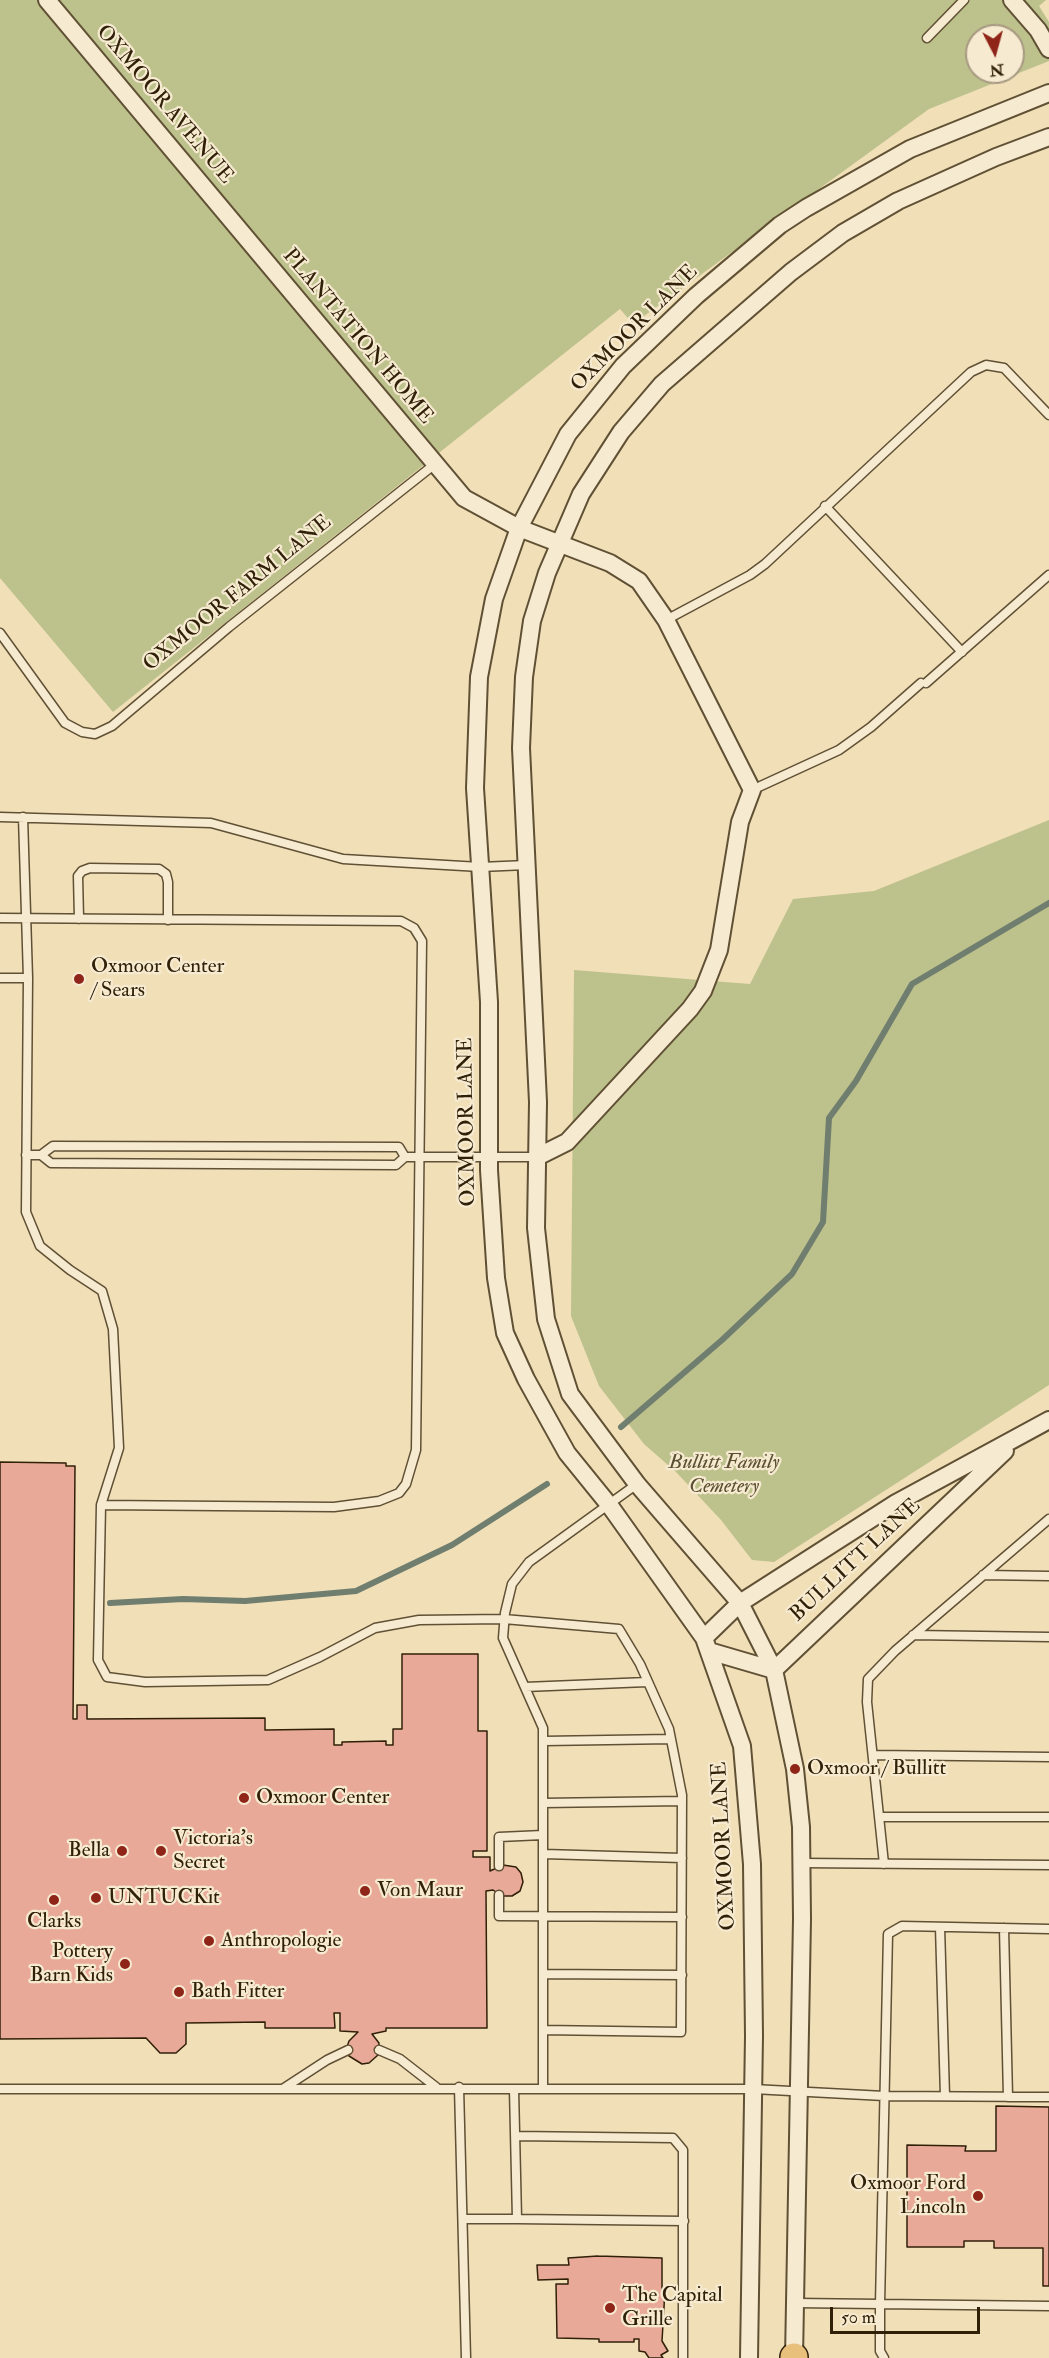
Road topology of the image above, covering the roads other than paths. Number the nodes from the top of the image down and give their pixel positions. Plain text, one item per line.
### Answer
1 (47, 0) edge
2 (964, 0) edge
3 (1012, 0) edge
4 (927, 38) dead end
5 (1049, 49) edge
6 (1049, 93) edge
7 (1049, 137) edge
8 (246, 239) joint
9 (1049, 415) edge
10 (435, 464) junction
11 (825, 506) junction
12 (519, 528) junction
13 (558, 542) junction
14 (1049, 575) edge
15 (666, 620) junction
16 (0, 633) edge
17 (962, 652) junction
18 (752, 790) junction
19 (0, 817) edge
20 (23, 817) junction
21 (527, 866) junction
22 (480, 867) junction
23 (0, 918) edge
24 (26, 918) junction
25 (79, 919) junction
26 (168, 920) junction
27 (0, 978) edge
28 (28, 978) junction
29 (26, 1155) junction
30 (41, 1155) junction
31 (489, 1156) junction
32 (405, 1157) junction
33 (418, 1157) junction
34 (537, 1157) junction
35 (1049, 1420) edge
36 (1019, 1438) junction
37 (637, 1484) junction
38 (101, 1505) junction
39 (610, 1506) junction
40 (1048, 1521) edge
41 (983, 1575) junction
42 (1049, 1576) edge
43 (740, 1603) junction
44 (504, 1619) junction
45 (913, 1635) junction
46 (1049, 1637) edge
47 (706, 1644) junction
48 (774, 1670) junction
49 (648, 1682) junction
50 (525, 1686) junction
51 (671, 1738) junction
52 (543, 1741) junction
53 (873, 1755) junction
54 (1049, 1757) edge
55 (682, 1801) junction
56 (543, 1803) junction
57 (879, 1817) junction
58 (1049, 1817) edge
59 (543, 1835) junction
60 (544, 1854) junction
61 (682, 1858) junction
62 (801, 1863) junction
63 (884, 1864) junction
64 (1049, 1865) edge
65 (499, 1866) dead end
66 (499, 1895) dead end
67 (544, 1915) junction
68 (682, 1917) junction
69 (940, 1927) junction
70 (1004, 1928) junction
71 (1049, 1929) edge
72 (544, 1974) junction
73 (682, 1975) junction
74 (543, 2030) junction
75 (348, 2050) dead end
76 (380, 2050) dead end
77 (436, 2087) junction
78 (459, 2087) junction
79 (284, 2088) junction
80 (543, 2088) junction
81 (0, 2089) edge
82 (514, 2089) junction
83 (753, 2089) junction
84 (798, 2089) junction
85 (884, 2096) junction
86 (945, 2096) junction
87 (1008, 2097) junction
88 (1049, 2097) edge
89 (516, 2136) junction
90 (463, 2219) junction
91 (517, 2219) junction
92 (684, 2221) junction
93 (795, 2302) junction
94 (880, 2304) junction
95 (1049, 2306) edge
96 (466, 2358) edge
97 (683, 2358) edge
98 (749, 2358) edge
99 (794, 2358) edge
100 (884, 2358) edge

1 - 8 street, OXMOOR AVENUE
2 - 4 lane
3 - 5 street
6 - 12 street, OXMOOR LANE
7 - 13 street
8 - 10 street, PLANTATION HOME
9 - 11 lane
10 - 12 street
10 - 16 lane, OXMOOR FARM LANE
11 - 15 lane
11 - 17 lane
12 - 13 street
12 - 22 street, OXMOOR LANE
13 - 15 street
13 - 21 street
14 - 17 lane
15 - 18 street
17 - 18 lane
18 - 34 street
19 - 20 lane
20 - 22 lane
20 - 24 lane
21 - 22 lane
21 - 34 street
22 - 31 street, OXMOOR LANE
23 - 24 lane
24 - 25 lane
24 - 28 lane
25 - 26 lane
25 - 26 lane
26 - 33 lane
27 - 28 lane
28 - 29 lane
29 - 30 lane
29 - 38 lane
30 - 32 lane
30 - 32 lane
31 - 33 lane
31 - 34 lane
31 - 39 street, OXMOOR LANE
32 - 33 lane
33 - 38 lane
34 - 37 street
35 - 36 street, BULLITT LANE
36 - 43 street, BULLITT LANE
36 - 48 street, BULLITT LANE
37 - 39 lane
37 - 43 street
38 - 44 lane
39 - 44 lane
39 - 47 street, OXMOOR LANE
40 - 41 lane
41 - 42 lane
41 - 45 lane
43 - 47 street, BULLITT LANE
43 - 48 street
44 - 49 lane
44 - 50 lane
45 - 46 lane
45 - 53 lane
47 - 48 street
47 - 83 street, OXMOOR LANE
48 - 62 street
49 - 50 lane
49 - 51 lane
50 - 52 lane
51 - 52 lane
51 - 55 lane
52 - 56 lane
53 - 54 lane
53 - 57 lane
55 - 56 lane
55 - 61 lane
56 - 59 lane
57 - 58 lane
57 - 63 lane
59 - 60 lane
59 - 65 lane
60 - 61 lane
60 - 67 lane
61 - 68 lane
62 - 63 lane
62 - 84 street
63 - 64 lane
66 - 67 lane
67 - 68 lane
67 - 72 lane
68 - 73 lane
69 - 70 lane
69 - 85 lane
69 - 86 lane
70 - 71 lane
70 - 87 lane
72 - 73 lane
72 - 74 lane
73 - 74 lane
74 - 80 lane
75 - 79 lane
76 - 77 lane
77 - 78 lane
77 - 79 lane
78 - 82 lane
78 - 90 lane
79 - 81 lane
80 - 82 lane
80 - 83 lane
82 - 89 lane
83 - 84 lane
83 - 98 street, OXMOOR LANE
84 - 85 lane
84 - 93 street
85 - 86 lane
85 - 94 lane
86 - 87 lane
87 - 88 lane
89 - 91 lane
89 - 92 lane
90 - 91 lane
90 - 96 lane
91 - 92 lane
92 - 97 lane
93 - 94 lane
93 - 99 street
94 - 95 lane
94 - 100 lane

